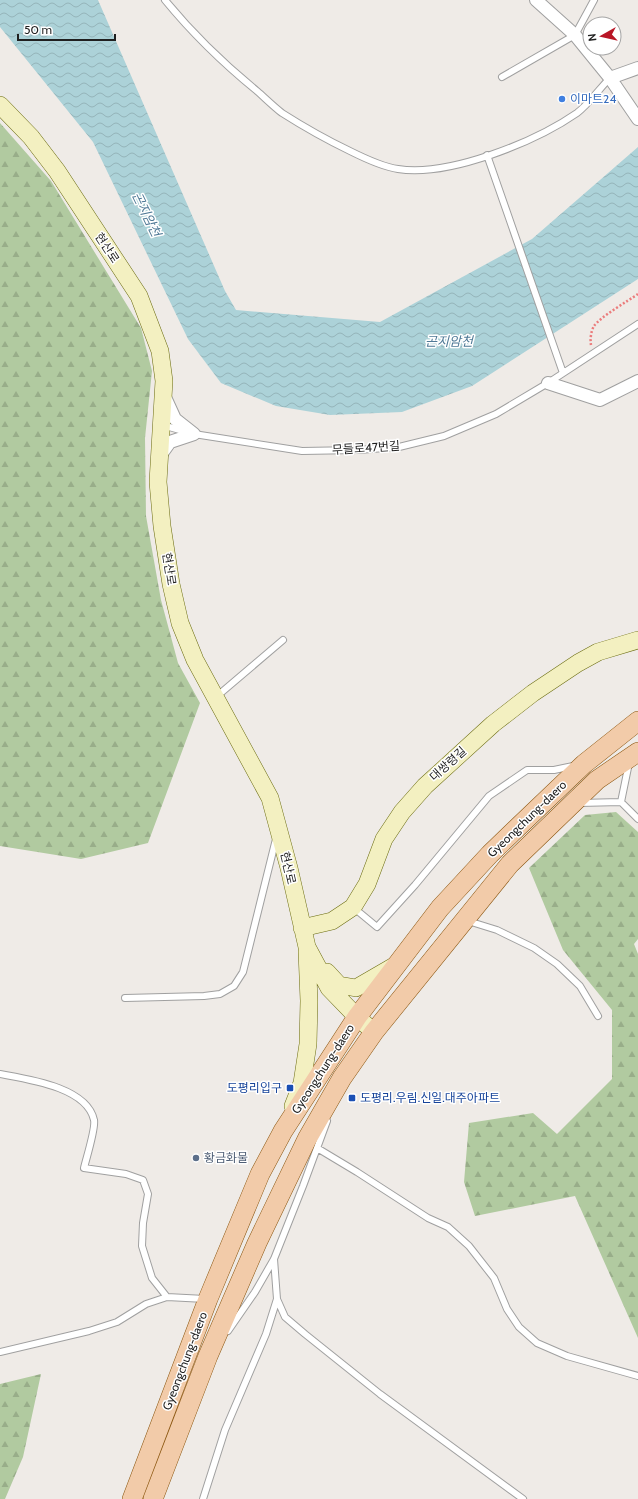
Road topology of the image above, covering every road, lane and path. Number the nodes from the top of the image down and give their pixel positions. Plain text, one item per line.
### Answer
1 (165, 0) edge
2 (536, 0) edge
3 (594, 0) edge
4 (575, 35) junction
5 (638, 68) edge
6 (502, 77) dead end
7 (610, 78) junction
8 (0, 105) edge
9 (638, 119) edge
10 (487, 155) junction
11 (638, 294) edge
12 (638, 324) edge
13 (592, 353) junction
14 (563, 373) junction
15 (638, 380) edge
16 (548, 384) junction
17 (163, 394) junction
18 (161, 424) junction
19 (194, 434) junction
20 (159, 457) junction
21 (283, 640) dead end
22 (638, 640) edge
23 (215, 698) junction
24 (638, 721) edge
25 (634, 756) edge
26 (584, 764) junction
27 (621, 802) junction
28 (573, 803) junction
29 (638, 818) edge
30 (279, 827) junction
31 (353, 907) junction
32 (465, 920) junction
33 (302, 928) junction
34 (307, 947) junction
35 (397, 964) junction
36 (125, 998) dead end
37 (598, 1016) dead end
38 (357, 1017) junction
39 (374, 1032) junction
40 (0, 1074) edge
41 (342, 1078) junction
42 (283, 1131) junction
43 (317, 1148) junction
44 (274, 1259) junction
45 (167, 1297) junction
46 (208, 1299) junction
47 (277, 1299) junction
48 (0, 1352) edge
49 (208, 1356) junction
50 (638, 1376) edge
51 (132, 1499) edge
52 (153, 1499) edge
53 (203, 1499) edge
54 (523, 1499) edge

1 - 10 lane
2 - 4 street
3 - 4 lane
4 - 6 lane
4 - 7 street
5 - 7 street
7 - 9 street
7 - 10 lane
8 - 17 street, 현산로
10 - 14 lane
11 - 13 path
12 - 13 lane, 무들로47번길
13 - 14 lane, 무들로47번길
14 - 16 lane, 무들로47번길
15 - 16 street
16 - 19 lane, 무들로47번길
17 - 18 street, 현산로
17 - 19 street
18 - 19 lane, 무들로47번길
18 - 20 street, 현산로
19 - 20 street
20 - 23 street, 현산로
21 - 23 lane
22 - 31 street, 대쌍령길
23 - 30 street, 현산로
24 - 26 main road, Gyeongchung-daero
25 - 27 lane
25 - 28 main road, Gyeongchung-daero
26 - 31 lane
26 - 35 main road, Gyeongchung-daero
27 - 28 lane
27 - 29 lane
28 - 32 main road, Gyeongchung-daero
30 - 33 street, 현산로
30 - 36 lane
31 - 33 street, 대쌍령길
32 - 37 lane
32 - 39 main road, Gyeongchung-daero
33 - 34 street, 현산로
34 - 35 street
34 - 38 street, 현산로
34 - 42 street
35 - 38 main road, Gyeongchung-daero
38 - 39 street, 현산로
38 - 42 main road, Gyeongchung-daero
39 - 41 main road, Gyeongchung-daero
40 - 45 lane
41 - 43 lane
41 - 49 main road, Gyeongchung-daero
42 - 46 main road, Gyeongchung-daero
43 - 44 lane
43 - 50 lane
44 - 47 lane
44 - 49 lane
45 - 46 lane
45 - 48 lane
46 - 51 main road, Gyeongchung-daero
47 - 53 lane
47 - 54 lane
49 - 52 main road, Gyeongchung-daero

